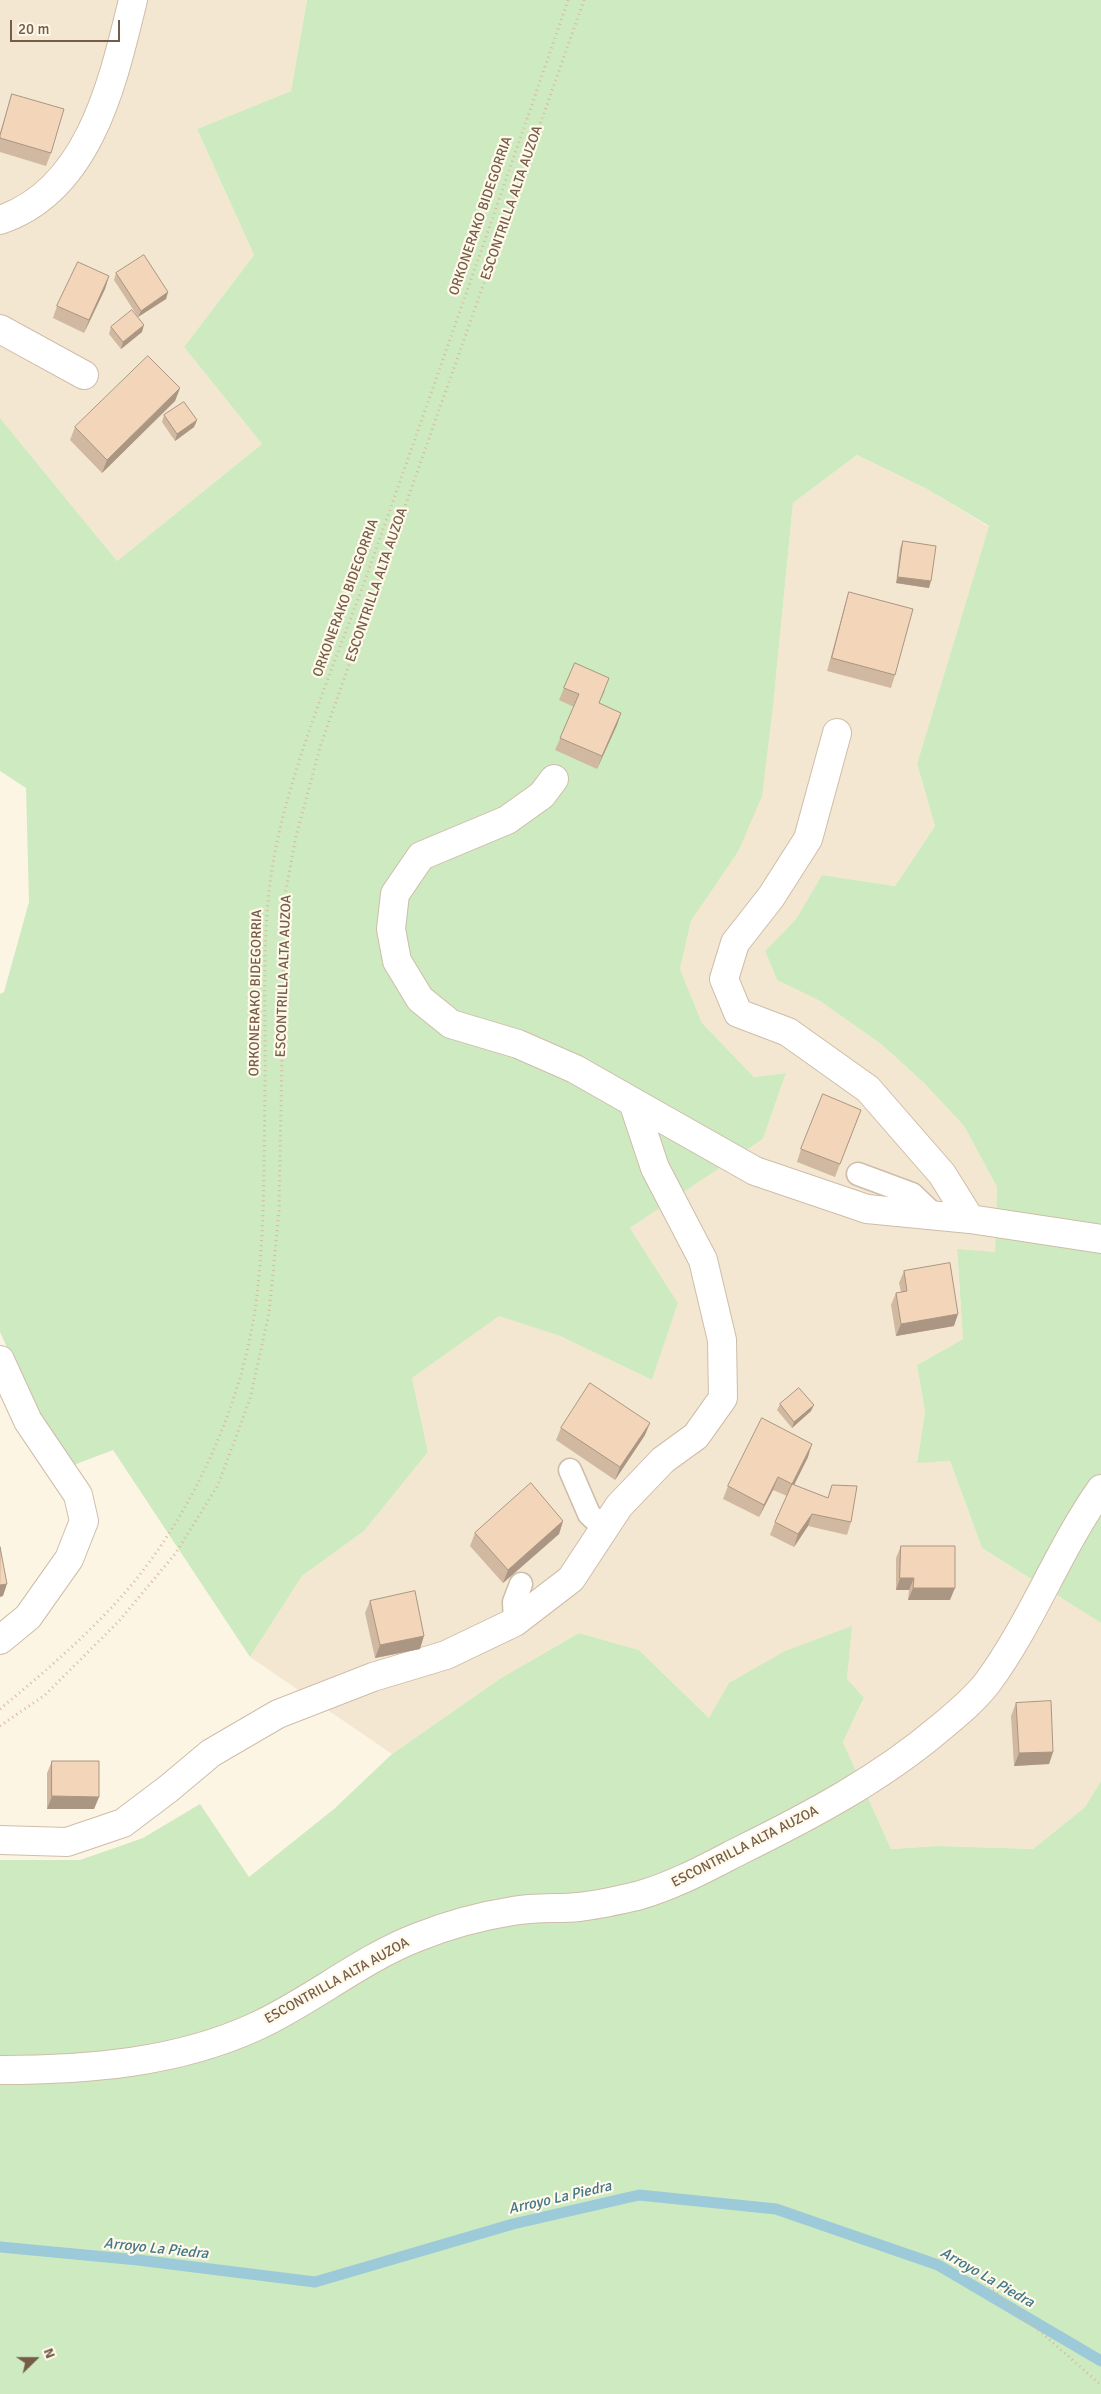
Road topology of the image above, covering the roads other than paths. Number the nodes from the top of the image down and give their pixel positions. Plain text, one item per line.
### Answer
1 (133, 0) edge
2 (0, 220) edge
3 (0, 329) edge
4 (84, 375) dead end
5 (837, 733) dead end
6 (554, 779) dead end
7 (632, 1102) junction
8 (858, 1174) dead end
9 (934, 1215) junction
10 (970, 1219) junction
11 (1101, 1239) edge
12 (0, 1360) edge
13 (570, 1470) dead end
14 (1101, 1490) edge
15 (604, 1528) junction
16 (521, 1584) dead end
17 (515, 1622) junction
18 (0, 1640) edge
19 (0, 1840) edge
20 (0, 2070) edge

1 - 2 street
3 - 4 street
5 - 10 street
6 - 7 street
7 - 9 street
7 - 15 street
8 - 9 lane
9 - 10 street
10 - 11 street
12 - 18 street
13 - 15 lane
14 - 20 street, ESCONTRILLA ALTA AUZOA
15 - 17 street
16 - 17 lane
17 - 19 street

